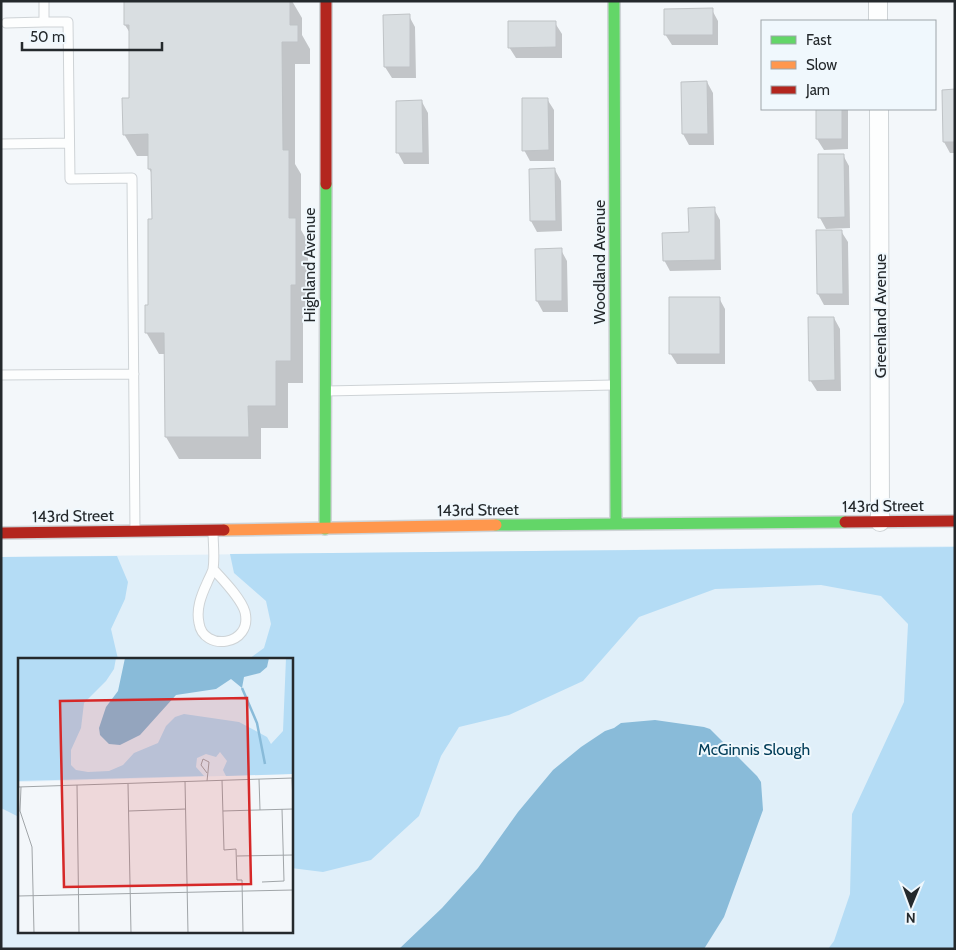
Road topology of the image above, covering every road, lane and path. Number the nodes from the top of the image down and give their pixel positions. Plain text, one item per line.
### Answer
1 (44, 1) edge
2 (326, 1) edge
3 (614, 1) edge
4 (878, 1) edge
5 (878, 20) edge
6 (44, 22) junction
7 (6, 23) dead end
8 (879, 110) edge
9 (69, 143) junction
10 (1, 144) edge
11 (134, 374) junction
12 (1, 375) edge
13 (616, 385) junction
14 (325, 391) junction
15 (955, 521) edge
16 (880, 522) junction
17 (616, 523) junction
18 (325, 529) junction
19 (213, 530) junction
20 (135, 531) junction
21 (1, 533) edge
22 (213, 570) junction

1 - 6 lane
2 - 14 street, Highland Avenue
3 - 13 street, Woodland Avenue
4 - 5 street
6 - 7 lane
6 - 9 lane
8 - 16 street, Greenland Avenue
9 - 10 lane
9 - 11 lane
11 - 12 lane
11 - 20 lane
13 - 14 lane
13 - 17 street, Woodland Avenue
14 - 18 street, Highland Avenue
15 - 16 street, 143rd Street
16 - 17 street, 143rd Street
17 - 18 street, 143rd Street
18 - 19 street, 143rd Street
19 - 20 street, 143rd Street
19 - 22 lane
20 - 21 street, 143rd Street
22 - 22 lane

